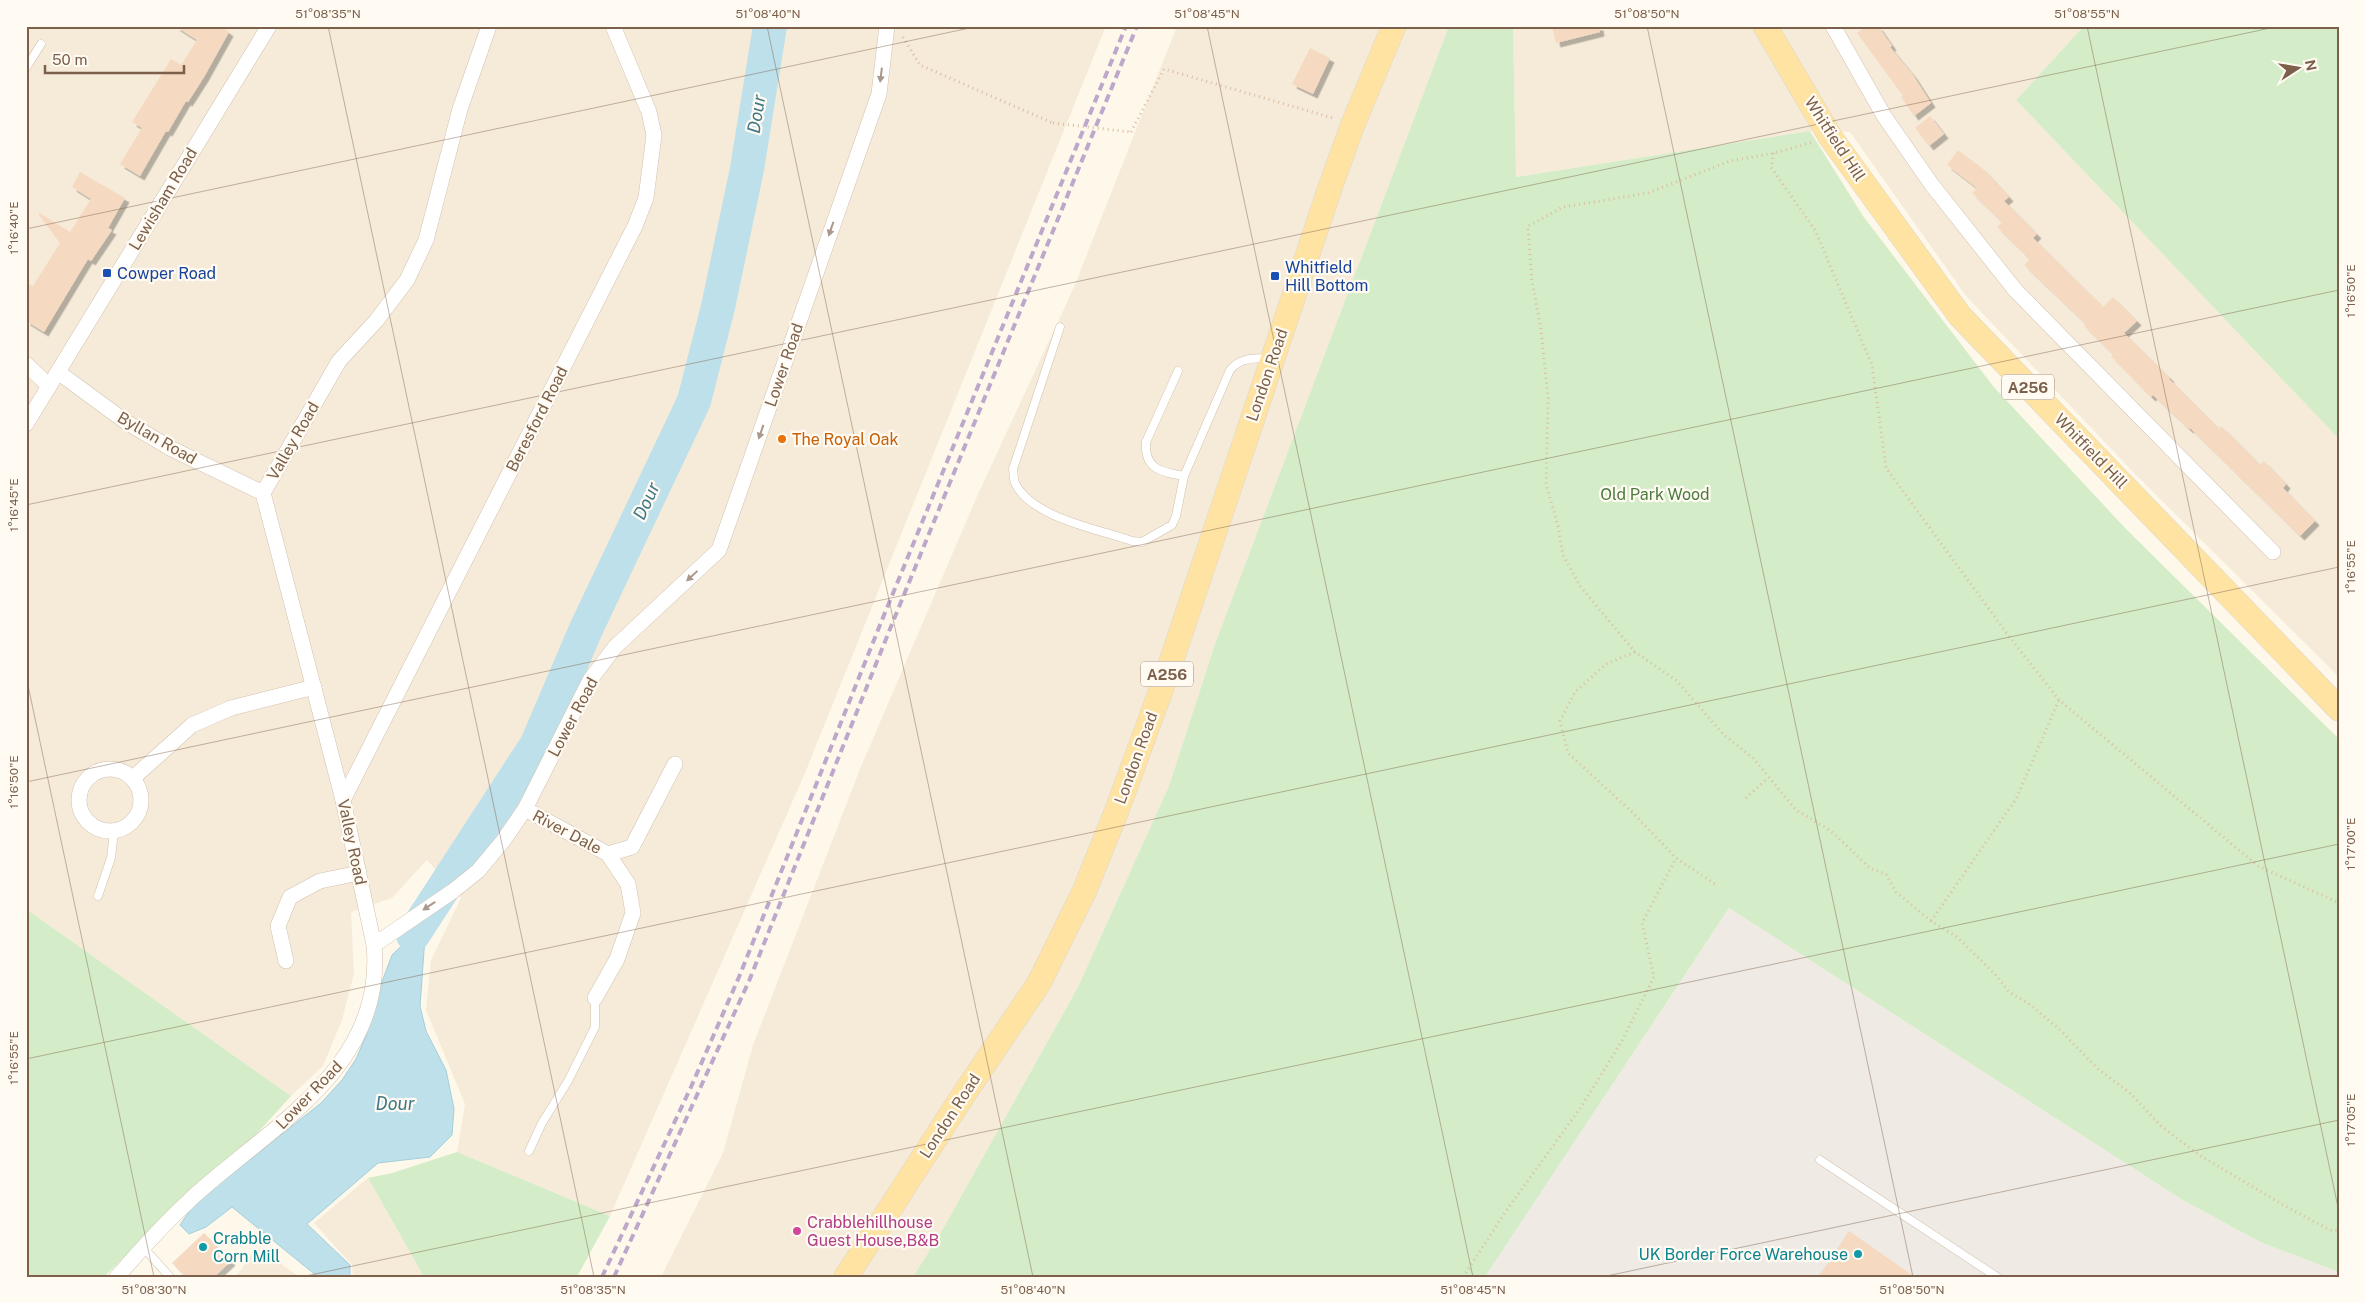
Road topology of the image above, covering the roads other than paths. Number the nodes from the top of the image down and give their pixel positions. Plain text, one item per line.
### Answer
1 (269, 26) edge
2 (489, 26) edge
3 (613, 26) edge
4 (1394, 26) edge
5 (1766, 26) edge
6 (1833, 26) edge
7 (887, 28) edge
8 (41, 44) dead end
9 (26, 68) edge
10 (1060, 327) dead end
11 (1273, 358) junction
12 (26, 364) edge
13 (1178, 371) dead end
14 (58, 372) junction
15 (50, 386) junction
16 (26, 424) edge
17 (1184, 476) junction
18 (263, 493) junction
19 (2273, 552) dead end
20 (314, 687) junction
21 (2339, 709) edge
22 (675, 764) dead end
23 (133, 778) junction
24 (343, 800) junction
25 (525, 809) junction
26 (114, 832) junction
27 (608, 854) junction
28 (359, 873) junction
29 (98, 896) dead end
30 (374, 945) junction
31 (286, 961) dead end
32 (596, 998) joint
33 (529, 1151) dead end
34 (1820, 1160) dead end
35 (144, 1247) junction
36 (117, 1277) edge
37 (170, 1277) edge
38 (846, 1277) edge
39 (1997, 1277) edge

1 - 14 street, Lewisham Road
2 - 18 street, Valley Road
3 - 24 street, Beresford Road
4 - 11 main road, London Road / A256
5 - 21 main road, Whitfield Hill / A256
6 - 19 street
7 -> 25 street, Lower Road
8 - 9 lane
10 - 17 lane
11 - 17 lane
11 - 38 main road, London Road / A256
12 - 15 street
13 - 17 lane
14 - 15 street, Lewisham Road
14 - 18 street, Byllan Road
15 - 16 street, Lewisham Road
18 - 20 street, Valley Road
20 - 23 street
20 - 24 street, Valley Road
22 - 27 street, River Dale
23 - 26 street
23 - 26 street
24 - 28 street, Valley Road
25 - 27 street, River Dale
25 -> 30 street, Lower Road
26 - 29 lane
27 - 32 street, River Dale
28 - 30 street, Valley Road
28 - 31 street
30 - 35 street, Lower Road
32 - 33 lane
34 - 39 lane
35 - 36 street, Lower Road
35 - 37 lane

